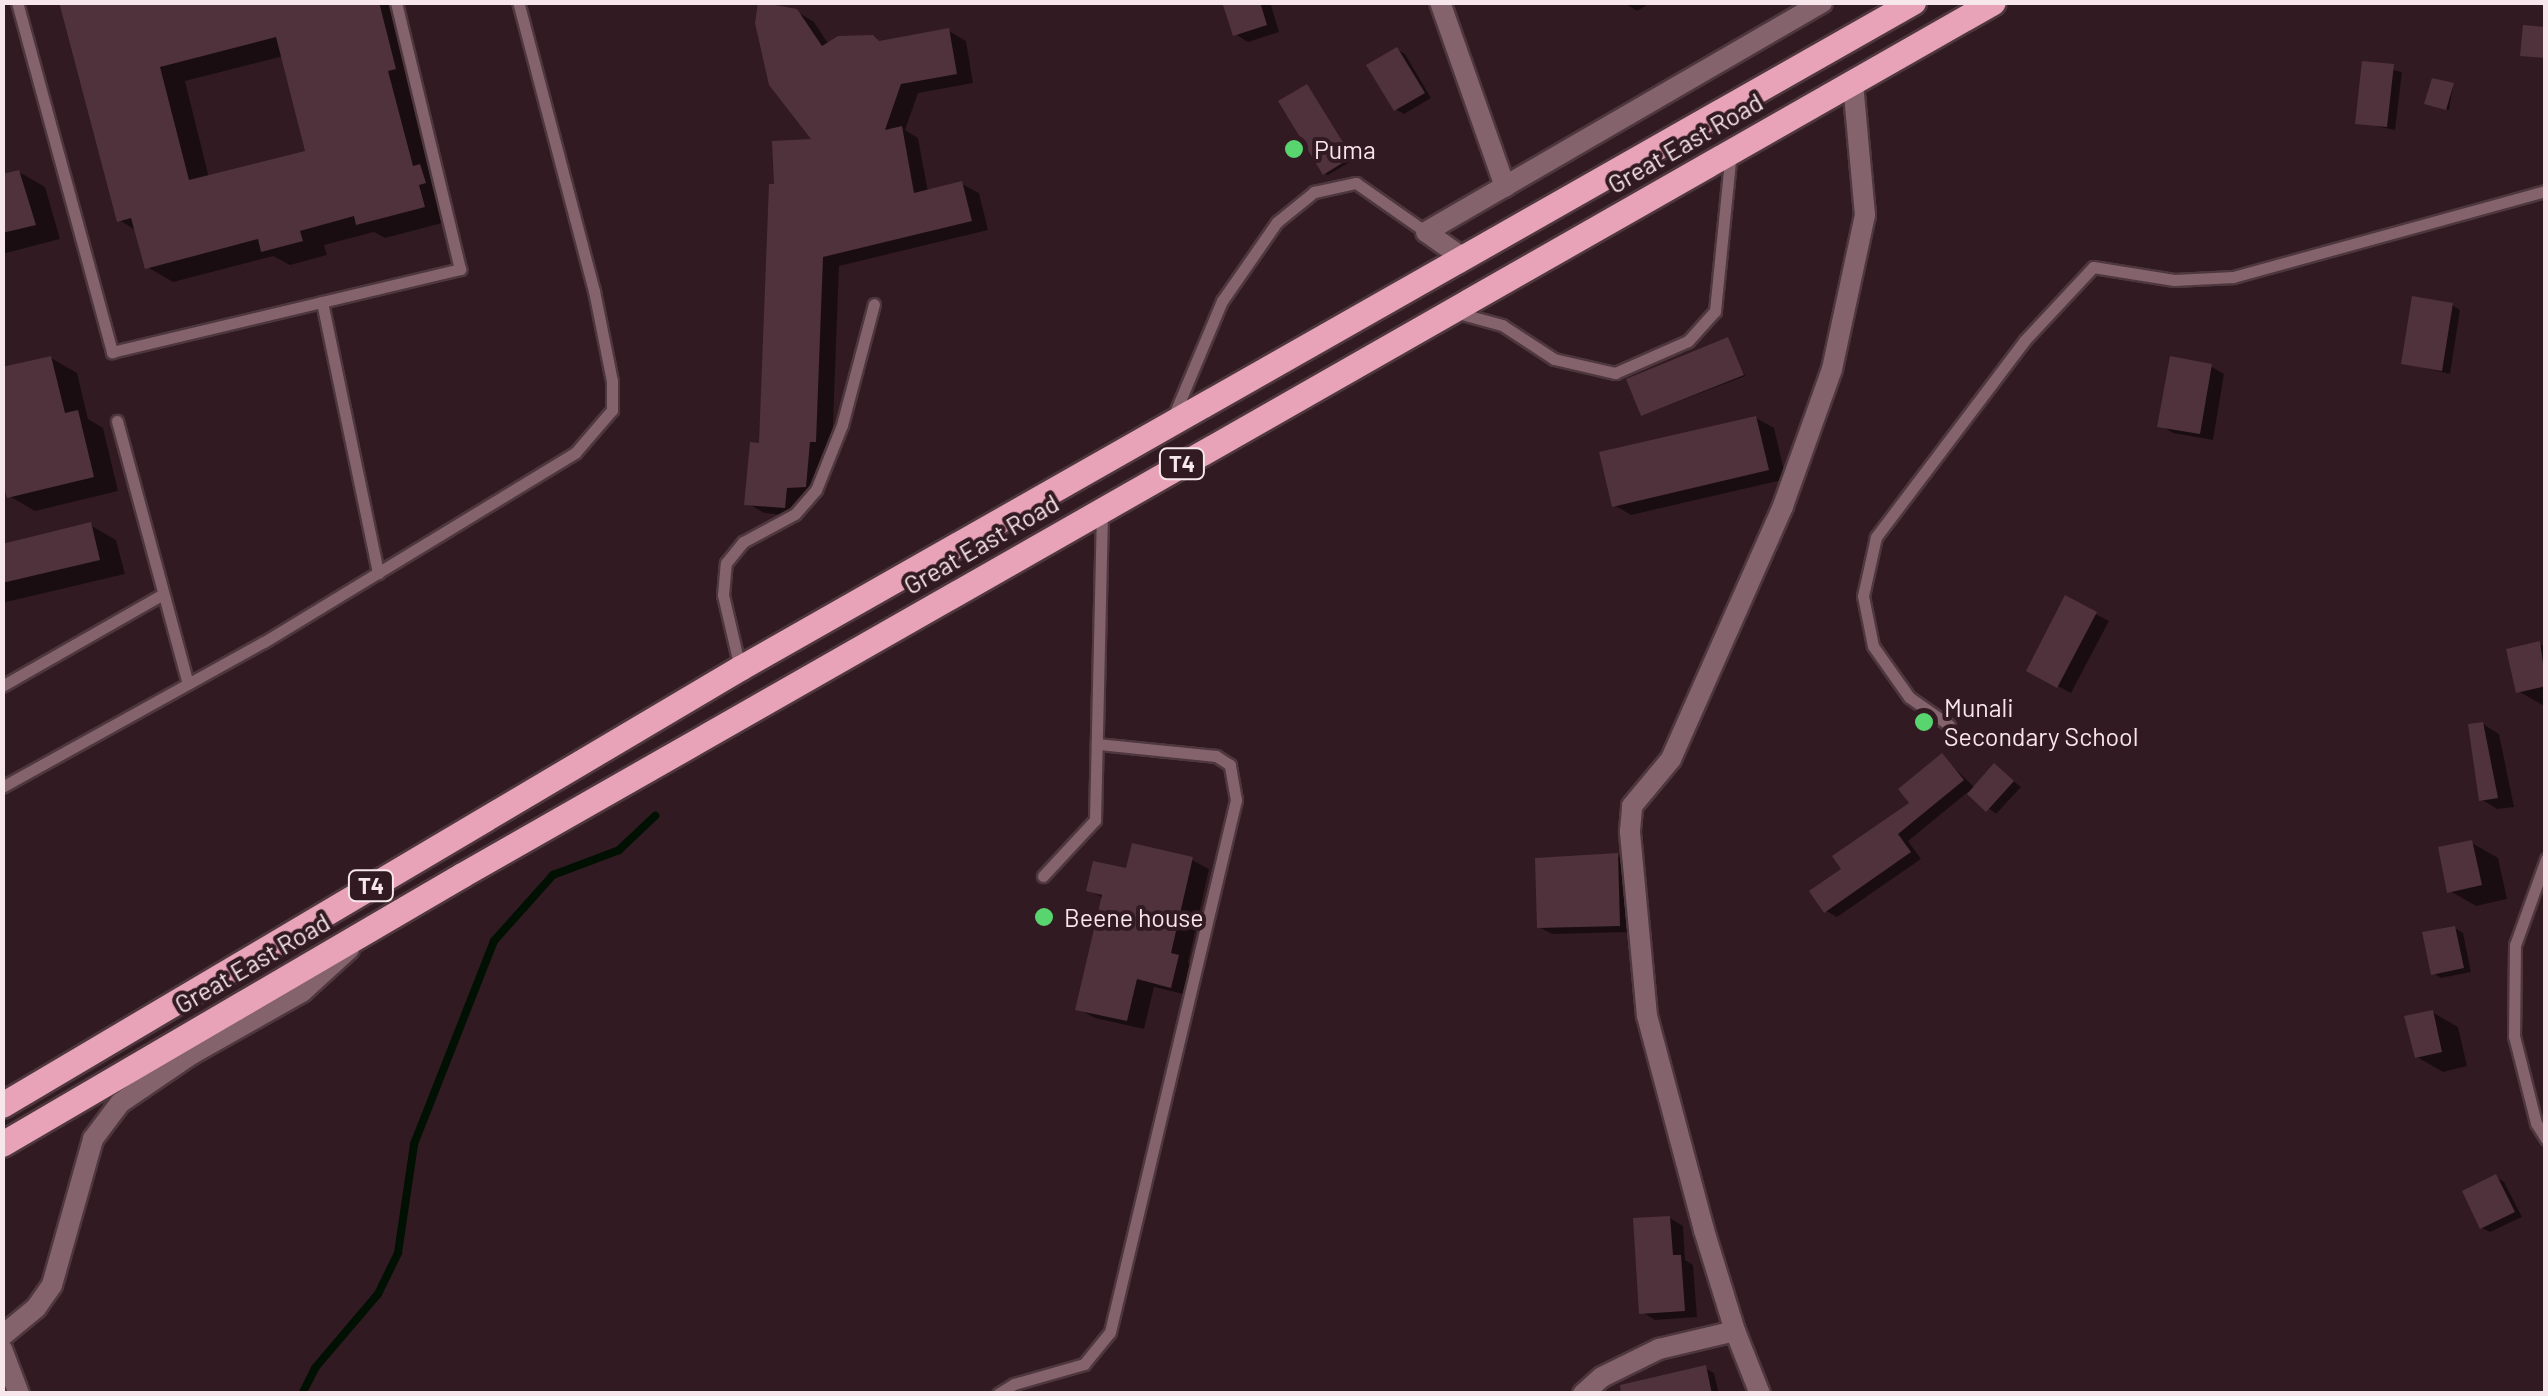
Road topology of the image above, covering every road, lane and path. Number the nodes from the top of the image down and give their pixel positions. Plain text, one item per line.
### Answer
1 (17, 2) edge
2 (396, 2) edge
3 (518, 2) edge
4 (1440, 2) edge
5 (1822, 2) edge
6 (1913, 2) edge
7 (1993, 2) edge
8 (1853, 82) junction
9 (1731, 152) junction
10 (1505, 187) junction
11 (2546, 191) edge
12 (1426, 232) junction
13 (1463, 258) junction
14 (322, 302) junction
15 (874, 304) dead end
16 (1452, 311) junction
17 (117, 421) dead end
18 (1171, 424) junction
19 (1102, 509) junction
20 (378, 573) junction
21 (164, 594) junction
22 (740, 668) junction
23 (188, 684) junction
24 (2, 686) edge
25 (1950, 725) dead end
26 (1098, 744) junction
27 (2, 787) edge
28 (2546, 858) edge
29 (1043, 876) dead end
30 (372, 927) junction
31 (2, 1104) edge
32 (2546, 1139) edge
33 (2, 1144) edge
34 (1734, 1331) junction
35 (2, 1336) edge
36 (2, 1349) edge
37 (19, 1394) edge
38 (998, 1394) edge
39 (1583, 1394) edge
40 (1760, 1394) edge

1 - 14 lane
2 - 14 lane
3 - 20 lane
4 - 10 street
5 - 10 street
6 - 13 main road, Great East Road / T4
7 - 8 main road, Great East Road / T4
8 - 9 main road, Great East Road / T4
8 - 34 street
9 - 16 main road, Great East Road / T4
9 - 16 lane
10 - 12 street
11 - 25 lane
12 - 13 street
12 - 18 lane
13 - 18 main road, Great East Road / T4
14 - 20 lane
15 - 22 lane
16 - 19 main road, Great East Road / T4
17 - 21 lane
18 - 22 main road, Great East Road / T4
19 - 26 lane
19 - 30 main road, Great East Road / T4
20 - 23 lane
21 - 23 lane
21 - 24 lane
22 - 31 main road, Great East Road / T4
23 - 27 lane
26 - 29 lane
26 - 38 lane
28 - 32 lane
30 - 33 main road, Great East Road / T4
30 - 35 street
34 - 39 street
34 - 40 street
36 - 37 street

